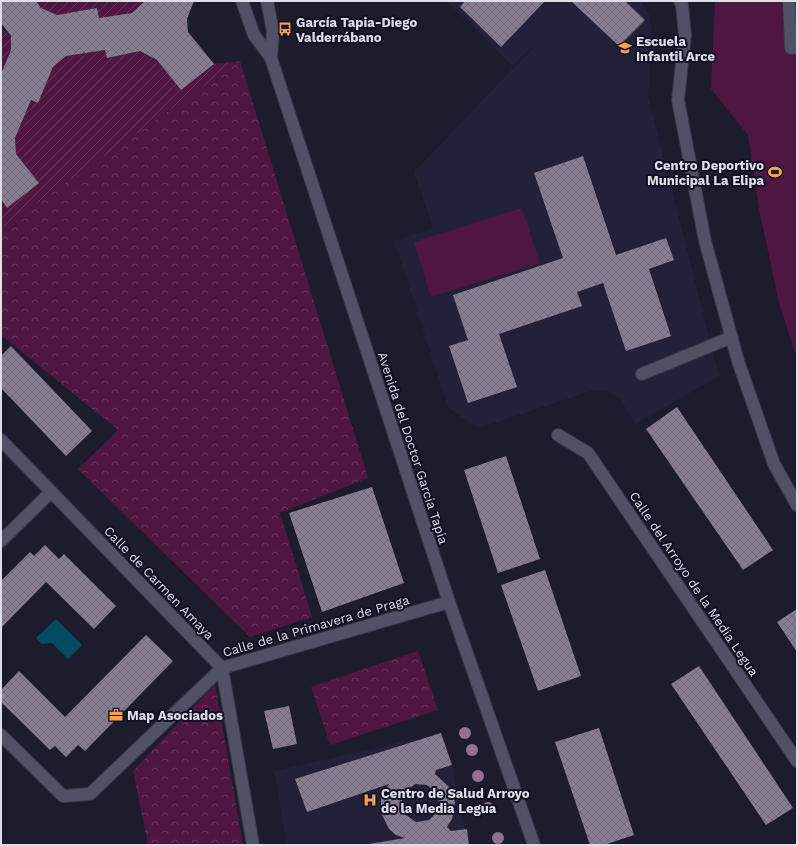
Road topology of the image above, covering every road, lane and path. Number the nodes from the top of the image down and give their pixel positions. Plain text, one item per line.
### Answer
1 (242, 1) edge
2 (267, 1) edge
3 (680, 1) edge
4 (789, 1) edge
5 (797, 47) edge
6 (271, 58) junction
7 (732, 337) junction
8 (642, 374) dead end
9 (558, 435) dead end
10 (1, 440) edge
11 (52, 492) junction
12 (797, 505) edge
13 (1, 541) edge
14 (449, 602) junction
15 (222, 668) junction
16 (1, 735) edge
17 (797, 761) edge
18 (252, 845) edge
19 (534, 845) edge

1 - 6 street, Avenida del Doctor García Tapia
2 - 6 street, Avenida del Doctor García Tapia
3 - 7 street
4 - 5 street
6 - 14 street, Avenida del Doctor García Tapia
7 - 8 street
7 - 12 street
9 - 17 street, Calle del Arroyo de la Media Legua
10 - 11 street, Calle de Carmen Amaya
11 - 13 street
11 - 15 street, Calle de Carmen Amaya
14 - 15 street, Calle de la Primavera de Praga
14 - 19 street, Avenida del Doctor García Tapia
15 - 16 street, Calle de la Primavera de Praga
15 - 18 street

